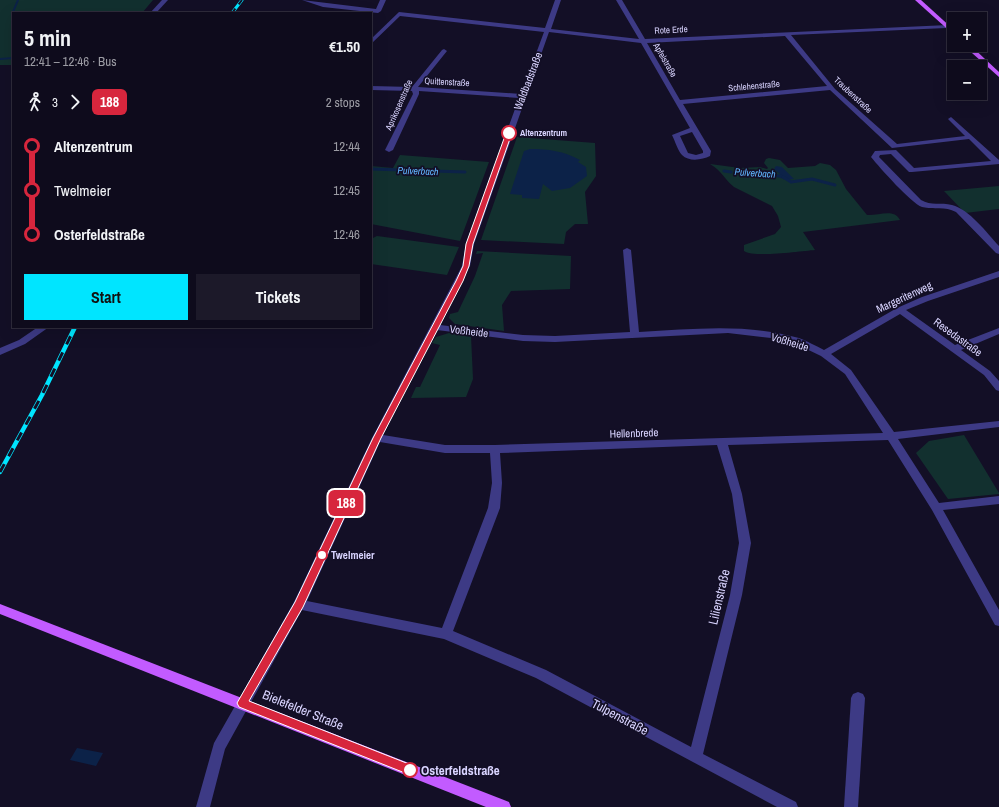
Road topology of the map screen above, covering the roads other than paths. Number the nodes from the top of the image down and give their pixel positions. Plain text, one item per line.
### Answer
1 (165, 0) edge
2 (306, 0) edge
3 (383, 0) edge
4 (558, 0) edge
5 (619, 0) edge
6 (918, 0) edge
7 (154, 12) edge
8 (946, 26) joint
9 (548, 30) junction
10 (787, 34) junction
11 (372, 41) edge
12 (643, 41) junction
13 (444, 51) dead end
14 (974, 52) edge
15 (999, 75) edge
16 (372, 88) edge
17 (831, 88) junction
18 (416, 89) junction
19 (522, 96) junction
20 (678, 102) junction
21 (951, 119) dead end
22 (694, 129) junction
23 (970, 137) junction
24 (894, 149) junction
25 (389, 150) dead end
26 (998, 162) edge
27 (995, 242) edge
28 (627, 250) dead end
29 (999, 251) edge
30 (999, 274) edge
31 (900, 310) junction
32 (436, 327) junction
33 (43, 328) edge
34 (999, 331) edge
35 (635, 335) junction
36 (955, 349) junction
37 (0, 352) edge
38 (824, 354) junction
39 (999, 388) edge
40 (999, 424) edge
41 (892, 436) junction
42 (377, 438) junction
43 (722, 443) junction
44 (494, 449) junction
45 (999, 500) edge
46 (936, 507) junction
47 (299, 604) junction
48 (0, 609) edge
49 (999, 621) edge
50 (446, 634) junction
51 (858, 698) dead end
52 (242, 703) junction
53 (695, 757) junction
54 (203, 807) edge
55 (504, 807) edge
56 (790, 807) edge
57 (851, 807) edge

1 - 7 street
2 - 3 street
4 - 9 street, Waldbadstraße
5 - 12 street, Apfelstraße
6 - 8 main road
8 - 10 street, Rote Erde
9 - 11 street, Rote Erde
9 - 12 street, Rote Erde
9 - 19 street, Waldbadstraße
10 - 12 street, Rote Erde
10 - 17 street, Traubenstraße
12 - 20 street, Apfelstraße
13 - 18 street, Aprikosenstraße
14 - 15 main road
16 - 18 street, Quittenstraße
17 - 20 street, Schlehenstraße
17 - 24 street, Traubenstraße
18 - 19 street, Quittenstraße
18 - 25 street, Aprikosenstraße
19 - 32 street, Waldbadstraße
20 - 22 street, Apfelstraße
21 - 23 street
22 - 22 street, Apfelstraße
23 - 24 street
23 - 26 street
24 - 26 street, Traubenstraße
24 - 27 street
27 - 29 street
28 - 35 street
30 - 31 street, Margeritenweg
31 - 36 street, Resedastraße
31 - 38 street, Margeritenweg
32 - 35 street, Voßheide
32 - 42 street, Waldbadstraße
33 - 37 street
34 - 36 street
35 - 38 street, Voßheide
36 - 39 street, Resedastraße
38 - 41 street, Voßheide
40 - 41 street
41 - 43 street, Hellenbrede
41 - 46 street, Voßheide
42 - 44 street, Hellenbrede
42 - 47 street, Waldbadstraße
43 - 44 street, Hellenbrede
43 - 53 street, Lilienstraße
44 - 50 street
45 - 46 street
46 - 49 street, Voßheide
47 - 50 street, Tulpenstraße
47 - 52 street, Waldbadstraße
48 - 52 main road, Bielefelder Straße
50 - 53 street, Tulpenstraße
51 - 57 street
52 - 54 street
52 - 55 main road, Bielefelder Straße
53 - 56 street, Tulpenstraße

